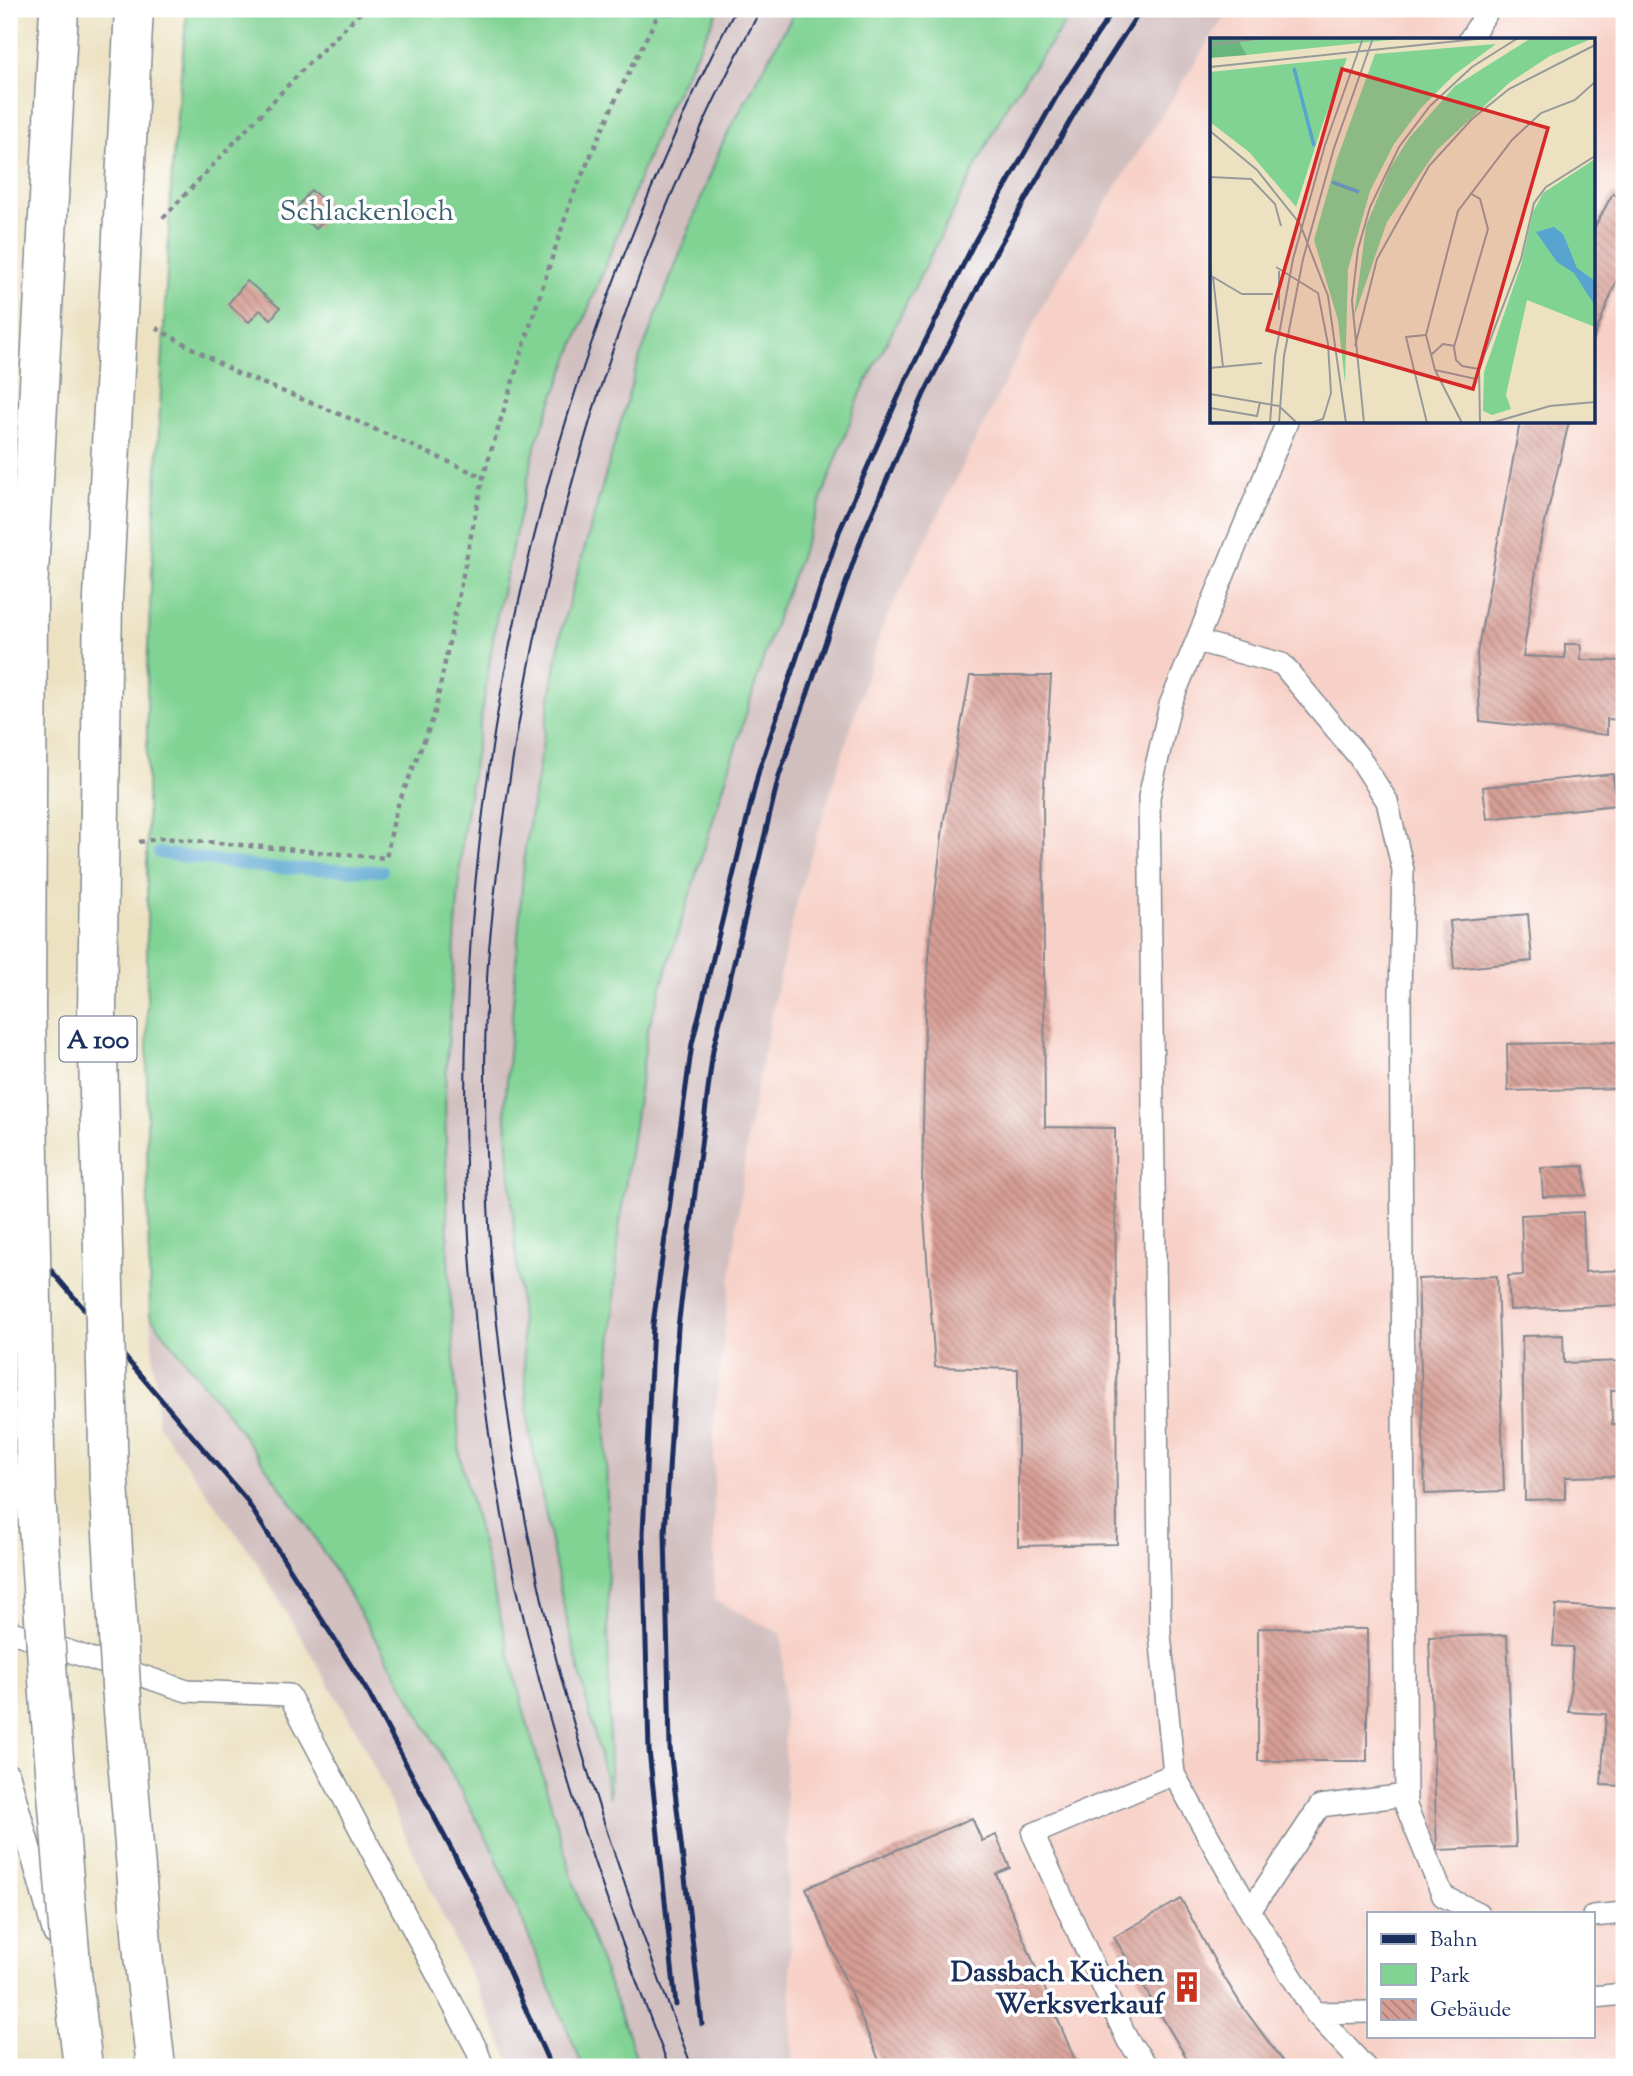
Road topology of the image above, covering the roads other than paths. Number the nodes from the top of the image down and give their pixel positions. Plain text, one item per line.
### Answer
1 (59, 9) edge
2 (134, 9) edge
3 (1489, 9) edge
4 (1470, 38) edge
5 (1286, 424) edge
6 (1196, 641) junction
7 (9, 1631) edge
8 (1174, 1774) junction
9 (9, 1775) edge
10 (1406, 1795) junction
11 (1250, 1912) junction
12 (1476, 1912) edge
13 (1624, 1913) edge
14 (1594, 1916) edge
15 (1624, 1994) edge
16 (1594, 1997) edge
17 (1315, 2012) junction
18 (1367, 2012) edge
19 (83, 2067) edge
20 (93, 2067) edge
21 (156, 2067) edge
22 (483, 2067) edge
23 (1148, 2067) edge
24 (1365, 2067) edge

1 - 19 highway, A 100, bridge
2 - 21 highway, A 100, bridge
3 - 4 lane
5 - 6 lane
6 - 8 lane
6 - 10 lane
7 - 22 lane
8 - 11 lane
8 - 23 lane
9 - 20 lane
10 - 11 lane
10 - 12 lane
11 - 17 lane
13 - 14 lane
15 - 16 lane
17 - 18 lane
17 - 24 lane

